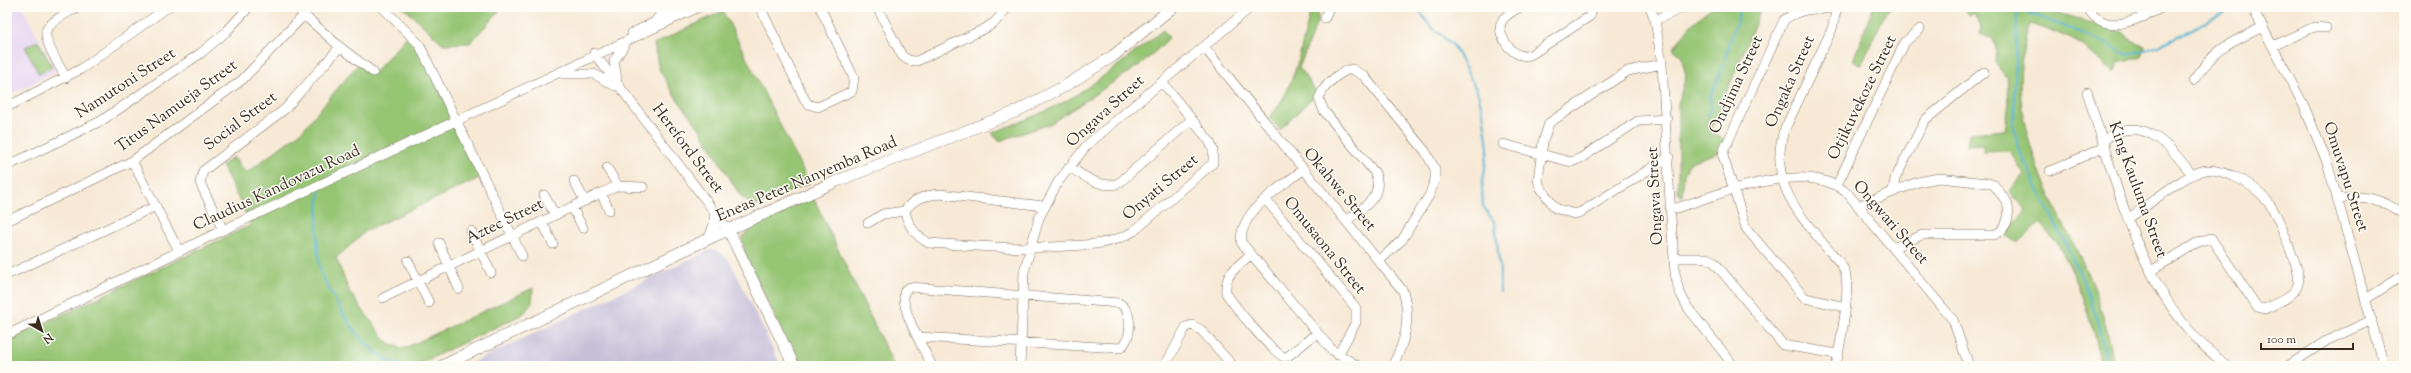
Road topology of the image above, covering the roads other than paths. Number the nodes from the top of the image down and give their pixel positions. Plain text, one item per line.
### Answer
1 (77, 7) edge
2 (168, 7) edge
3 (248, 7) edge
4 (295, 7) edge
5 (382, 7) edge
6 (686, 7) edge
7 (700, 7) edge
8 (760, 7) edge
9 (820, 7) edge
10 (877, 7) edge
11 (1008, 7) edge
12 (1173, 7) edge
13 (1251, 7) edge
14 (1329, 7) edge
15 (1520, 7) edge
16 (1593, 7) edge
17 (1650, 7) edge
18 (1685, 7) edge
19 (2087, 7) edge
20 (2138, 7) edge
21 (2163, 7) edge
22 (2252, 7) edge
23 (1836, 8) edge
24 (670, 12) edge
25 (304, 15) junction
26 (2144, 17) junction
27 (1326, 18) dead end
28 (1655, 20) junction
29 (2263, 27) junction
30 (2326, 28) dead end
31 (1920, 29) dead end
32 (626, 42) junction
33 (2273, 46) junction
34 (340, 47) junction
35 (1204, 47) junction
36 (595, 54) junction
37 (1662, 64) junction
38 (373, 72) dead end
39 (1984, 72) dead end
40 (66, 78) junction
41 (544, 79) junction
42 (1162, 82) junction
43 (2193, 82) dead end
44 (623, 92) junction
45 (2087, 92) dead end
46 (7, 107) edge
47 (1667, 119) junction
48 (457, 120) junction
49 (1191, 120) junction
50 (1503, 144) dead end
51 (2104, 144) junction
52 (1542, 156) junction
53 (1669, 157) junction
54 (132, 161) junction
55 (7, 166) edge
56 (1069, 167) junction
57 (607, 168) dead end
58 (1303, 170) junction
59 (2050, 171) dead end
60 (2192, 175) junction
61 (1783, 178) junction
62 (574, 181) dead end
63 (1837, 185) junction
64 (618, 186) junction
65 (643, 187) dead end
66 (1734, 190) junction
67 (1893, 190) junction
68 (601, 193) junction
69 (544, 195) dead end
70 (2339, 199) junction
71 (1266, 200) junction
72 (585, 201) junction
73 (156, 206) junction
74 (1044, 206) junction
75 (1858, 206) junction
76 (572, 207) junction
77 (609, 210) dead end
78 (1670, 210) junction
79 (905, 211) junction
80 (715, 213) junction
81 (554, 215) junction
82 (2404, 215) edge
83 (2129, 218) junction
84 (7, 221) edge
85 (1346, 221) junction
86 (542, 222) junction
87 (868, 223) dead end
88 (583, 228) dead end
89 (223, 230) junction
90 (471, 231) dead end
91 (729, 231) junction
92 (512, 236) junction
93 (710, 238) junction
94 (439, 243) dead end
95 (553, 244) dead end
96 (1893, 248) junction
97 (1030, 249) junction
98 (480, 251) junction
99 (179, 252) junction
100 (1250, 255) junction
101 (522, 256) dead end
102 (1674, 258) junction
103 (408, 261) dead end
104 (1379, 261) junction
105 (448, 266) junction
106 (2151, 271) junction
107 (491, 273) dead end
108 (7, 275) edge
109 (2404, 276) edge
110 (418, 280) junction
111 (459, 289) dead end
112 (756, 291) junction
113 (1022, 296) junction
114 (383, 298) dead end
115 (2366, 299) junction
116 (430, 303) dead end
117 (1845, 307) junction
118 (2372, 320) junction
119 (1317, 333) junction
120 (7, 335) edge
121 (918, 337) junction
122 (1020, 342) junction
123 (1838, 354) junction
124 (1338, 355) junction
125 (1167, 365) edge
126 (442, 366) edge
127 (788, 366) edge
128 (794, 366) edge
129 (932, 366) edge
130 (1020, 366) edge
131 (1233, 366) edge
132 (1358, 366) edge
133 (1392, 366) edge
134 (1734, 366) edge
135 (1836, 366) edge
136 (1969, 366) edge
137 (2228, 366) edge
138 (2288, 366) edge
139 (2384, 366) edge

1 - 40 street
2 - 40 street
3 - 55 street, Namutoni Street
4 - 25 street
5 - 48 street
6 - 24 street, Claudius Kandovazu Road
7 - 24 street, Claudius Kandovazu Road
8 - 9 street
10 - 11 street
12 - 91 main road, Eneas Peter Nanyemba Road
13 - 35 street, Ongava Street
14 - 27 street
15 - 16 street
17 - 28 street, Ongava Street
18 - 28 street
19 - 26 street
20 - 26 street
21 - 26 street
22 - 29 street, Omuvapu Street
23 - 61 street, Ongaka Street
23 - 66 street, Ondjima Street
24 - 32 street, Claudius Kandovazu Road
24 - 36 street, Claudius Kandovazu Road
25 - 34 street
25 - 54 street, Titus Namueja Street
28 - 37 street, Ongava Street
29 - 33 street, Omuvapu Street
29 - 43 street
30 - 33 street
31 - 63 street, Otjikuvekoze Street
32 - 36 street, Claudius Kandovazu Road
32 - 44 street
33 - 70 street, Omuvapu Street
34 - 38 street
34 - 89 street, Social Street
35 - 42 street, Ongava Street
35 - 58 street, Okahwe Street
36 - 41 street, Claudius Kandovazu Road
36 - 44 street
37 - 47 street, Ongava Street
37 - 52 street
39 - 67 street
40 - 46 street
41 - 44 street
41 - 48 street, Claudius Kandovazu Road
42 - 49 street, Onyati Street
42 - 56 street, Ongava Street
44 - 80 street, Hereford Street
45 - 51 street, King Kauluma Street
47 - 52 street
47 - 53 street, Ongava Street
48 - 89 street, Claudius Kandovazu Road
48 - 92 street
49 - 56 street
49 - 97 street, Onyati Street
50 - 52 street
51 - 59 street
51 - 60 street
51 - 83 street, King Kauluma Street
52 - 53 street
53 - 78 street, Ongava Street
54 - 73 street
54 - 84 street, Titus Namueja Street
56 - 74 street, Ongava Street
57 - 64 street
58 - 71 street
58 - 85 street, Okahwe Street
60 - 83 street
60 - 106 street
61 - 63 street, Ongwari Street
61 - 66 street, Ongwari Street
61 - 117 street, Ongaka Street
62 - 72 street
63 - 75 street, Ongwari Street
64 - 65 street, Aztec Street
64 - 68 street, Aztec Street
66 - 78 street, Ongwari Street
66 - 117 street, Ondjima Street
67 - 75 street
67 - 96 street
68 - 72 street, Aztec Street
68 - 77 street
69 - 81 street
70 - 82 street
70 - 115 street, Omuvapu Street
71 - 100 street
71 - 124 street, Omusaona Street
72 - 76 street, Aztec Street
73 - 99 street
73 - 108 street
74 - 79 street
74 - 97 street, Ongava Street
75 - 96 street, Ongwari Street
76 - 81 street, Aztec Street
76 - 88 street
78 - 102 street, Ongava Street
79 - 87 street
79 - 97 street
80 - 91 street, Hereford Street
80 - 93 main road
81 - 86 street, Aztec Street
83 - 106 street, King Kauluma Street
85 - 104 street, Okahwe Street
85 - 104 street
86 - 92 street, Aztec Street
86 - 95 street
89 - 99 street, Claudius Kandovazu Road
90 - 98 street
91 - 93 main road, Eneas Peter Nanyemba Road
91 - 112 main road, Hereford Street
92 - 98 street, Aztec Street
92 - 101 street
93 - 126 main road, Eneas Peter Nanyemba Road
94 - 105 street
96 - 136 street, Ongwari Street
97 - 113 street, Ongava Street
98 - 105 street, Aztec Street
98 - 107 street
99 - 120 street, Claudius Kandovazu Road
100 - 119 street
100 - 119 street
102 - 123 street
102 - 134 street, Ongava Street
103 - 110 street
104 - 133 street, Okahwe Street
105 - 110 street, Aztec Street
105 - 111 street
106 - 137 street, King Kauluma Street
109 - 115 street
110 - 114 street, Aztec Street
110 - 116 street
112 - 127 main road, Hereford Street
112 - 128 main road, Hereford Street
113 - 121 street
113 - 122 street, Ongava Street
113 - 122 street
115 - 118 street, Omuvapu Street
117 - 123 street, Ongaka Street
118 - 138 street
118 - 139 street, Omuvapu Street
119 - 124 street
121 - 122 street
121 - 129 street
122 - 130 street, Ongava Street
123 - 135 street, Ongaka Street
124 - 132 street
125 - 131 street

